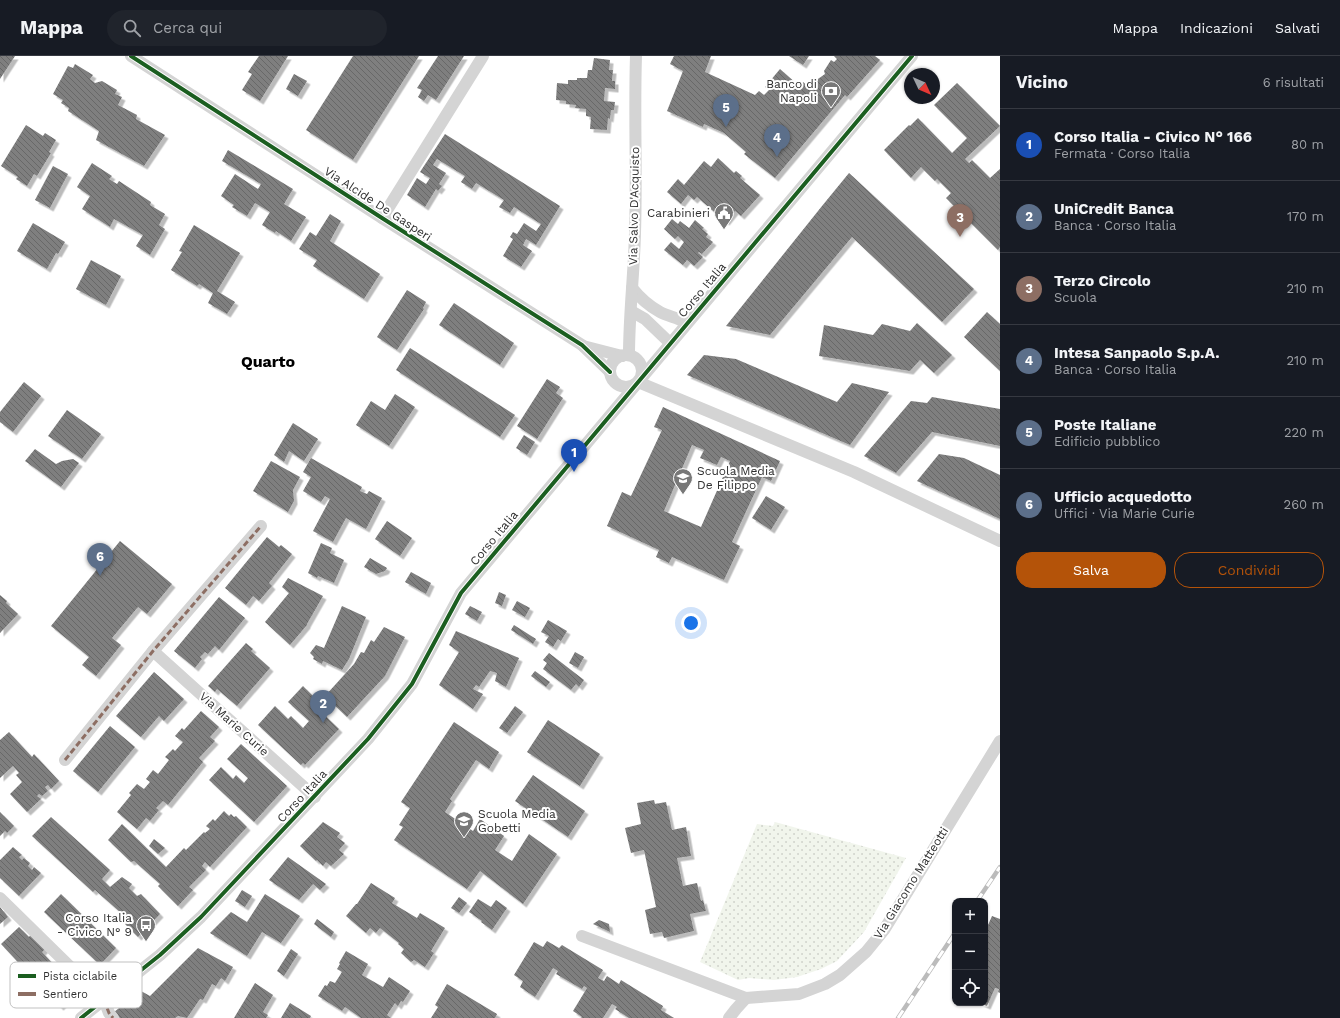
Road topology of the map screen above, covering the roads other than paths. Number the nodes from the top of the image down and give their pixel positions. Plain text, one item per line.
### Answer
1 (131, 56) edge
2 (483, 56) edge
3 (636, 56) edge
4 (912, 56) edge
5 (382, 218) junction
6 (632, 288) junction
7 (631, 311) junction
8 (686, 323) junction
9 (670, 343) junction
10 (582, 346) junction
11 (625, 355) junction
12 (610, 372) junction
13 (638, 382) junction
14 (617, 384) junction
15 (619, 405) junction
16 (261, 526) dead end
17 (1000, 542) edge
18 (153, 651) junction
19 (1000, 741) edge
20 (65, 760) dead end
21 (315, 797) junction
22 (0, 898) edge
23 (582, 936) dead end
24 (65, 962) edge
25 (142, 969) edge
26 (746, 998) junction
27 (94, 1008) edge
28 (107, 1008) edge
29 (81, 1018) edge
30 (114, 1018) edge
31 (729, 1018) edge

1 - 5 street, Via Alcide De Gasperi
2 - 5 street
3 - 6 street, Via Salvo D'Acquisto
4 - 8 street, Corso Italia
5 - 10 street, Via Alcide De Gasperi
6 - 7 street, Via Salvo D'Acquisto
6 - 8 street
7 - 9 street
7 - 11 street, Via Salvo D'Acquisto
8 - 9 street, Corso Italia
9 - 13 street, Corso Italia
10 - 11 street, Via Alcide De Gasperi
10 - 12 street, Via Alcide De Gasperi
11 - 12 street
11 - 13 street
12 - 14 street
13 - 14 street
13 - 15 street, Corso Italia
13 - 17 street
14 - 15 street
15 - 21 street, Corso Italia
16 - 18 street
18 - 20 street
18 - 21 street, Via Marie Curie
19 - 26 street, Via Giacomo Matteotti
21 - 25 street, Corso Italia
22 - 24 street
23 - 26 street
26 - 31 street
27 - 29 street, Corso Italia
28 - 30 street

